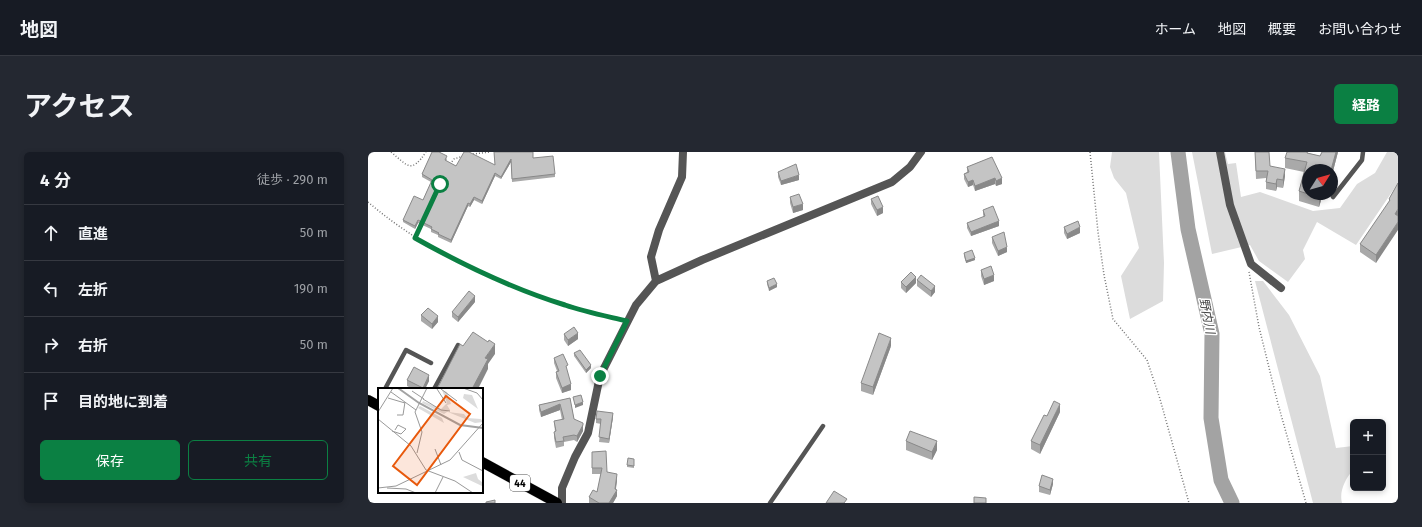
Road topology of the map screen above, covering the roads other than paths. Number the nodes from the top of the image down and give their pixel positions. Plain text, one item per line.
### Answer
1 (683, 152) edge
2 (921, 152) edge
3 (1220, 152) edge
4 (1363, 152) edge
5 (1338, 191) edge
6 (656, 281) junction
7 (1281, 288) dead end
8 (458, 345) edge
9 (431, 363) dead end
10 (387, 388) edge
11 (435, 388) edge
12 (823, 426) dead end
13 (483, 463) edge
14 (557, 503) edge
15 (562, 503) edge
16 (770, 503) edge

1 - 6 street
2 - 6 street
3 - 7 street
4 - 5 lane
6 - 15 street
8 - 11 lane
9 - 10 lane
12 - 16 lane
13 - 14 main road, 44

